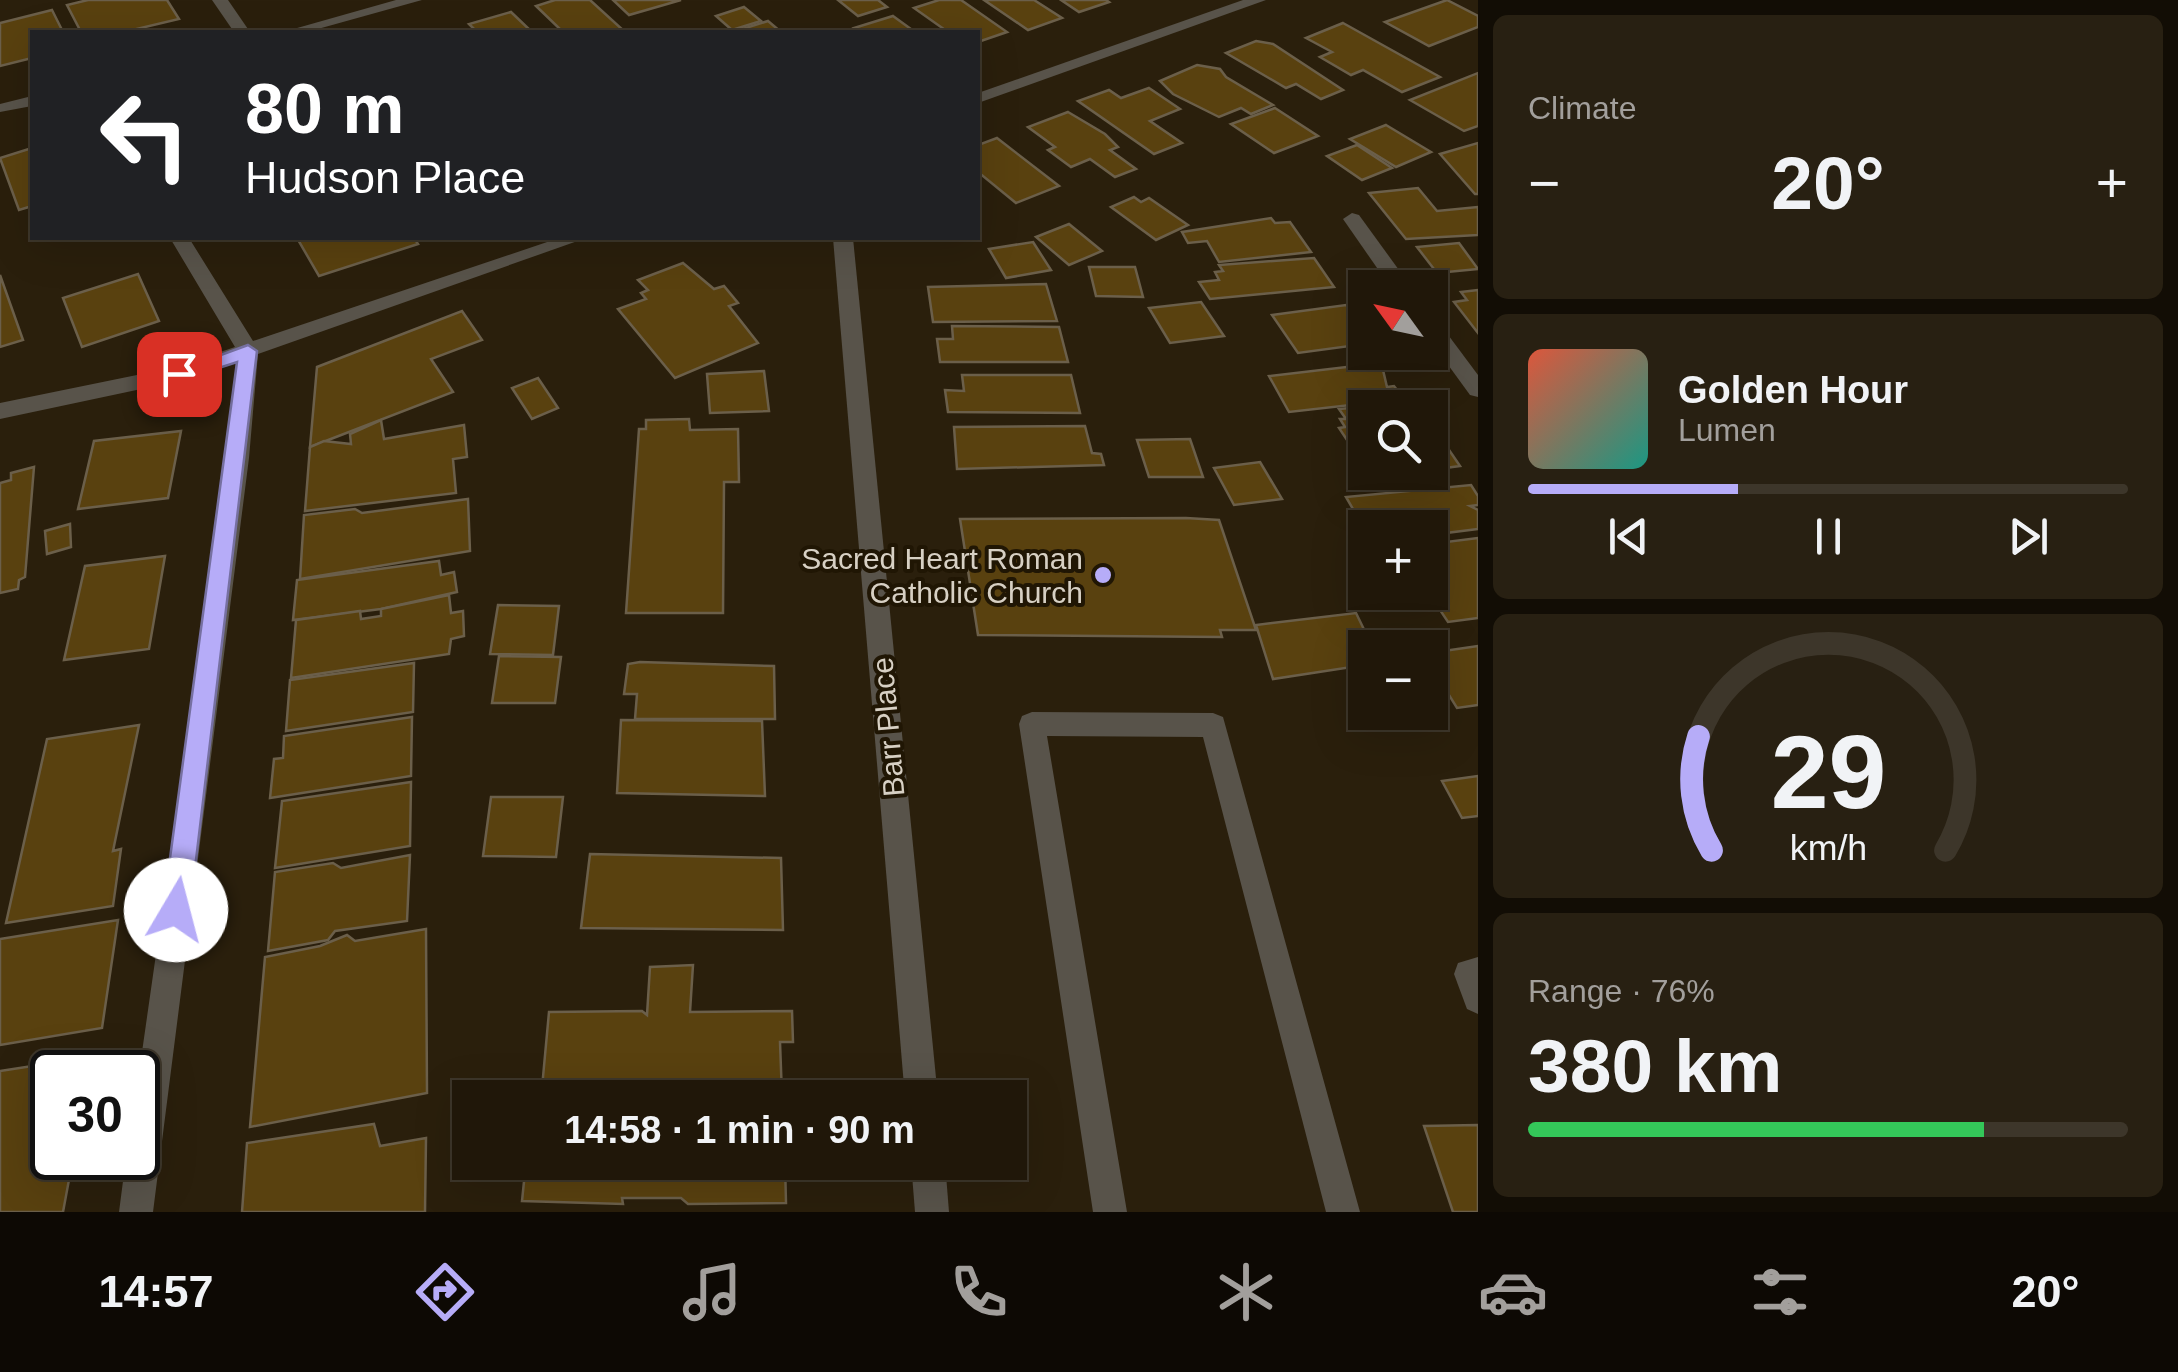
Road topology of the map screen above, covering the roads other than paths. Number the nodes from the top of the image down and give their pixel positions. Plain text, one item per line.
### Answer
1 (220, 0) edge
2 (414, 0) edge
3 (1258, 0) edge
4 (241, 30) edge
5 (299, 30) edge
6 (980, 97) edge
7 (30, 102) edge
8 (5, 108) dead end
9 (1352, 219) dead end
10 (181, 240) edge
11 (570, 240) edge
12 (843, 240) edge
13 (1389, 270) edge
14 (1448, 349) edge
15 (248, 351) junction
16 (1478, 390) edge
17 (0, 411) edge
18 (1478, 972) edge
19 (1478, 998) edge
20 (920, 1080) edge
21 (929, 1180) edge
22 (136, 1212) edge
23 (932, 1212) edge
24 (1110, 1212) edge
25 (1343, 1212) edge

1 - 4 street
2 - 5 street
3 - 6 street
7 - 8 street
9 - 13 street
10 - 15 street
11 - 15 street
12 - 20 street, Barr Place
14 - 16 street
15 - 17 street
15 - 22 street
18 - 19 street
21 - 23 street
24 - 25 street

